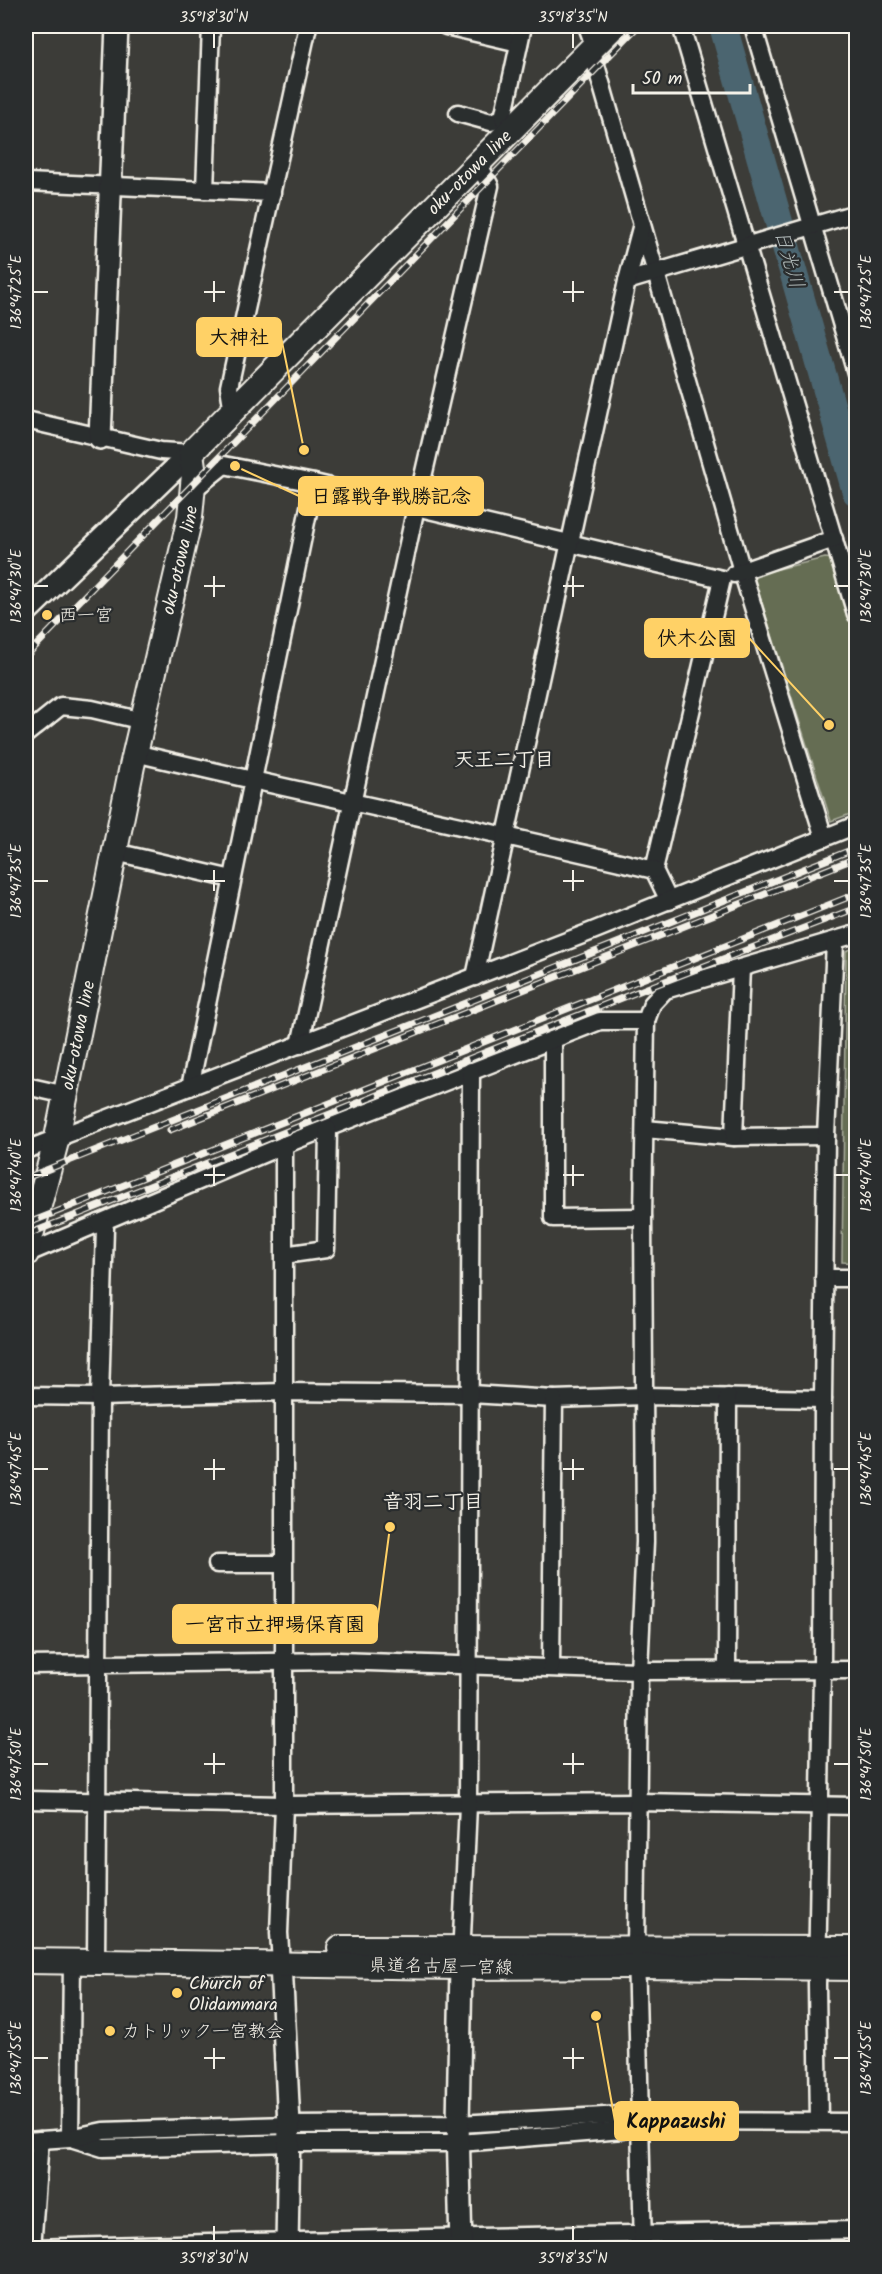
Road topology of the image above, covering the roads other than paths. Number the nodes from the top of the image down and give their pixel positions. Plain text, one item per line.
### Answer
1 (117, 26) edge
2 (211, 26) edge
3 (308, 26) edge
4 (452, 26) edge
5 (523, 26) edge
6 (614, 26) edge
7 (681, 26) edge
8 (753, 26) edge
9 (591, 40) edge
10 (519, 43) junction
11 (458, 113) dead end
12 (507, 124) junction
13 (478, 163) junction
14 (26, 182) edge
15 (110, 186) junction
16 (205, 190) junction
17 (272, 193) junction
18 (856, 213) edge
19 (642, 223) junction
20 (809, 228) junction
21 (749, 245) junction
22 (657, 272) junction
23 (627, 281) junction
24 (856, 374) edge
25 (233, 412) junction
26 (26, 420) edge
27 (100, 438) junction
28 (192, 453) junction
29 (314, 483) junction
30 (193, 490) junction
31 (416, 507) junction
32 (834, 539) junction
33 (571, 542) junction
34 (742, 571) junction
35 (722, 579) junction
36 (26, 612) edge
37 (856, 614) edge
38 (143, 722) junction
39 (26, 734) edge
40 (135, 753) junction
41 (252, 781) junction
42 (353, 802) junction
43 (856, 825) edge
44 (507, 835) junction
45 (824, 838) junction
46 (115, 852) junction
47 (654, 870) junction
48 (232, 879) junction
49 (669, 901) junction
50 (856, 934) edge
51 (835, 942) junction
52 (741, 968) junction
53 (475, 977) junction
54 (646, 1021) junction
55 (553, 1040) junction
56 (300, 1045) junction
57 (471, 1071) junction
58 (26, 1086) edge
59 (190, 1087) junction
60 (66, 1095) junction
61 (328, 1129) junction
62 (645, 1129) junction
63 (826, 1136) junction
64 (734, 1137) junction
65 (57, 1138) junction
66 (284, 1145) junction
67 (26, 1150) edge
68 (643, 1217) junction
69 (99, 1223) junction
70 (26, 1254) edge
71 (284, 1255) junction
72 (824, 1278) junction
73 (856, 1278) edge
74 (284, 1392) junction
75 (471, 1394) junction
76 (26, 1396) edge
77 (644, 1396) junction
78 (100, 1397) junction
79 (728, 1397) junction
80 (554, 1399) junction
81 (822, 1399) junction
82 (217, 1564) dead end
83 (283, 1564) junction
84 (283, 1661) junction
85 (468, 1664) junction
86 (26, 1665) edge
87 (98, 1665) junction
88 (551, 1667) junction
89 (727, 1670) junction
90 (822, 1670) junction
91 (856, 1670) edge
92 (639, 1671) junction
93 (26, 1800) edge
94 (97, 1801) junction
95 (638, 1802) junction
96 (468, 1804) junction
97 (284, 1805) junction
98 (820, 1806) junction
99 (856, 1806) edge
100 (26, 1946) edge
101 (856, 1949) edge
102 (96, 1954) junction
103 (281, 1956) junction
104 (461, 1957) junction
105 (636, 1958) junction
106 (818, 1958) junction
107 (26, 1961) edge
108 (72, 1961) junction
109 (856, 1968) edge
110 (641, 2121) junction
111 (819, 2121) junction
112 (856, 2122) edge
113 (289, 2134) junction
114 (458, 2134) junction
115 (70, 2138) junction
116 (33, 2140) edge
117 (856, 2230) edge
118 (644, 2241) edge
119 (461, 2243) edge
120 (287, 2244) edge
121 (34, 2248) edge

1 - 15 street
2 - 16 street
3 - 17 street
4 - 10 street
5 - 10 street
6 - 9 main road, oku-otowa line
7 - 21 street
8 - 20 street
9 - 12 main road, oku-otowa line
9 - 19 street
10 - 12 street
11 - 12 street
12 - 13 main road, oku-otowa line
13 - 25 main road, oku-otowa line
13 - 31 street
14 - 15 street
15 - 16 street
15 - 27 street
16 - 17 street
17 - 25 street
18 - 20 street
19 - 22 street
19 - 23 street
20 - 21 street
20 - 24 street
21 - 22 street
21 - 32 street
22 - 23 street
22 - 34 street
23 - 33 street
25 - 28 main road, oku-otowa line
26 - 27 street
27 - 28 street
28 - 30 main road, oku-otowa line
28 - 36 street
29 - 30 street
29 - 31 street
29 - 41 street
30 - 38 main road, oku-otowa line
31 - 33 street
31 - 42 street
32 - 34 street
32 - 37 street
33 - 35 street
33 - 44 street
34 - 35 street
34 - 45 street
35 - 47 street
38 - 39 street
38 - 40 main road, oku-otowa line
40 - 41 street
40 - 46 main road, oku-otowa line
41 - 42 street
41 - 48 street
42 - 44 street
42 - 56 street
43 - 45 street
44 - 47 street
44 - 53 street
45 - 49 street
46 - 48 street
46 - 60 main road, oku-otowa line
47 - 49 street
48 - 59 street
49 - 53 street
50 - 51 street
51 - 52 street
51 - 63 street
52 - 54 street
52 - 64 street
53 - 56 street
54 - 55 street
54 - 62 street
55 - 57 street
55 - 68 street
56 - 59 street
57 - 61 street
57 - 75 street
58 - 60 street
59 - 65 street
60 - 65 main road, oku-otowa line
61 - 66 street
61 - 71 street
62 - 64 street
62 - 68 street
63 - 64 street
63 - 72 street
65 - 67 street
65 - 70 main road, oku-otowa line
66 - 69 street
66 - 71 street
68 - 77 street
69 - 70 street
69 - 78 street
71 - 74 street
72 - 73 street
72 - 81 street
74 - 75 street
74 - 78 street
74 - 83 street
75 - 80 street
75 - 85 street
76 - 78 street
77 - 79 street
77 - 80 street
77 - 92 street
78 - 87 street
79 - 81 street
79 - 89 street
80 - 88 street
81 - 90 street
82 - 83 street
83 - 84 street
84 - 85 street
84 - 87 street
84 - 97 street
85 - 88 street
85 - 96 street
86 - 87 street
87 - 94 street
88 - 92 street
89 - 90 street
89 - 92 street
90 - 91 street
90 - 98 street
92 - 95 street
93 - 94 street
94 - 97 street
94 - 102 street
95 - 96 street
95 - 98 street
95 - 105 street
96 - 97 street
96 - 104 street
97 - 103 street
98 - 99 street
98 - 106 street
100 - 102 main road, 県道名古屋一宮線
101 - 106 main road, 県道名古屋一宮線
102 - 103 main road, 県道名古屋一宮線
102 - 108 main road, 県道名古屋一宮線
103 - 104 main road, 県道名古屋一宮線
103 - 113 street
104 - 105 main road, 県道名古屋一宮線
104 - 114 street
105 - 106 main road, 県道名古屋一宮線
105 - 110 street
106 - 109 main road, 県道名古屋一宮線
106 - 111 street
107 - 108 main road, 県道名古屋一宮線
108 - 115 street
110 - 111 street
110 - 114 street
110 - 118 street
111 - 112 street
113 - 114 street
113 - 115 street
113 - 120 street
114 - 119 street
115 - 116 street
116 - 121 street
117 - 118 street
118 - 119 street
119 - 120 street
120 - 121 street

